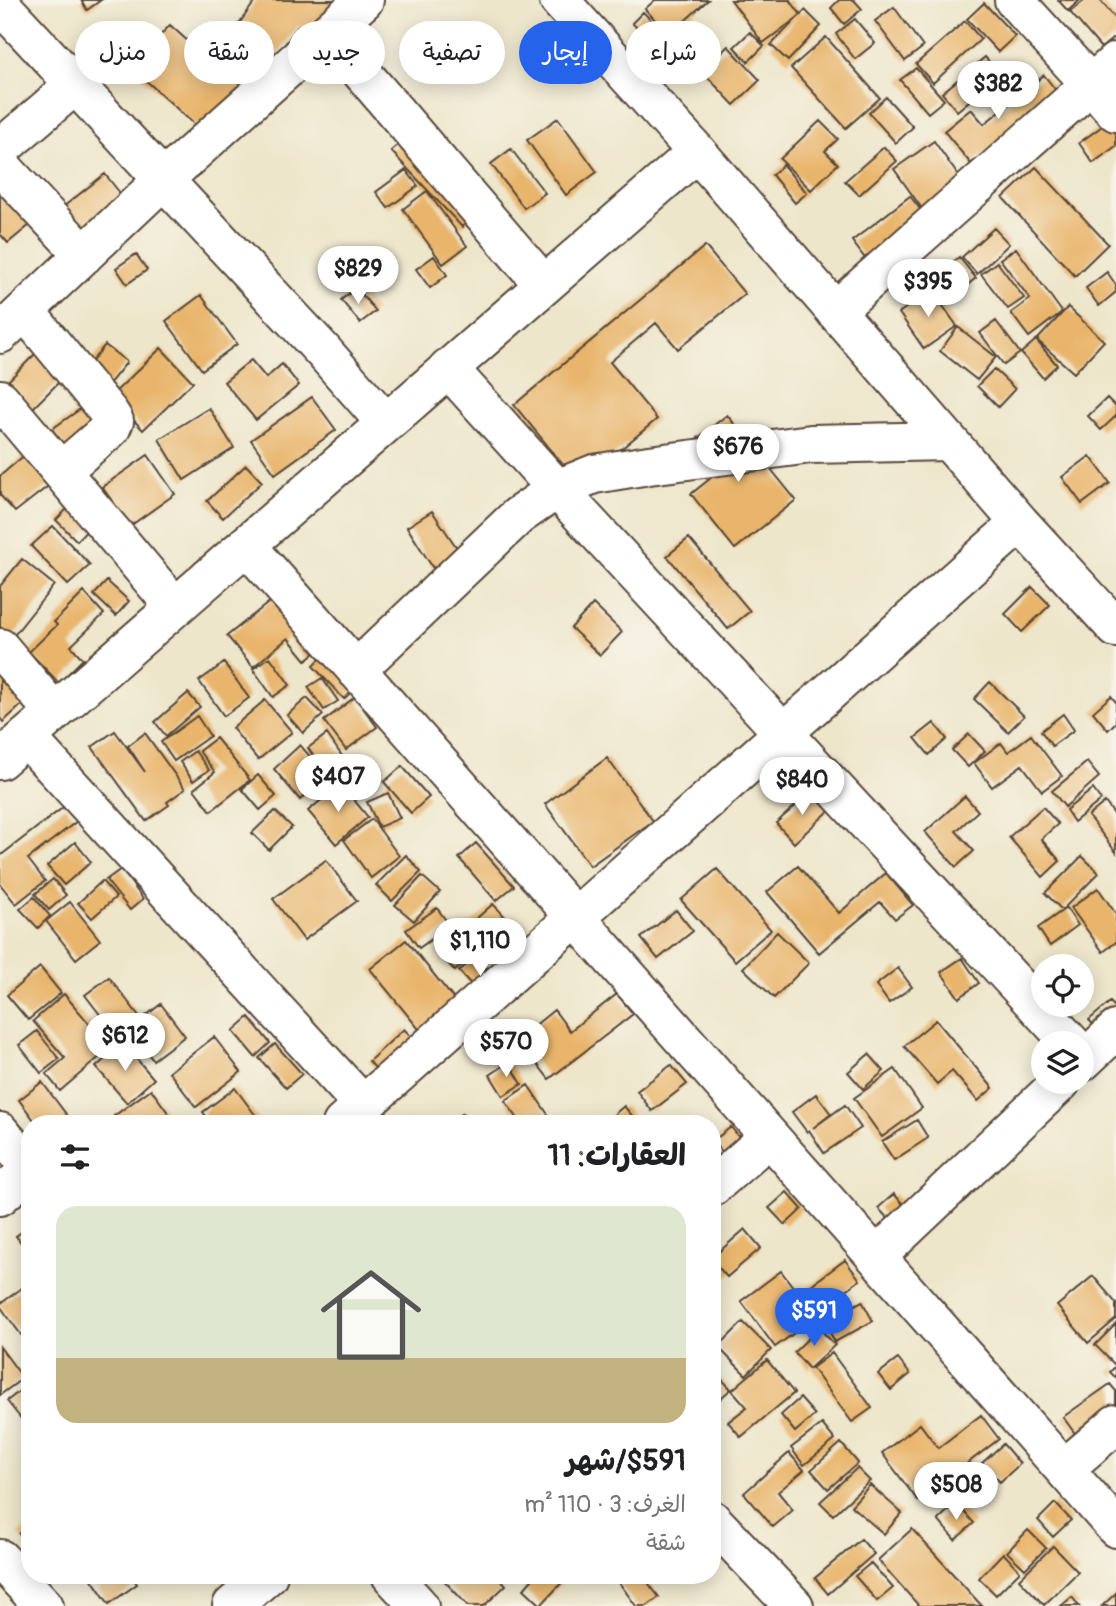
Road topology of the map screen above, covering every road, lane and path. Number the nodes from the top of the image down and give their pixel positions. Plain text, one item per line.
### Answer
1 (364, 0) edge
2 (559, 0) edge
3 (1014, 0) edge
4 (0, 4) edge
5 (341, 21) edge
6 (288, 69) edge
7 (372, 84) edge
8 (75, 85) junction
9 (1108, 86) edge
10 (0, 149) edge
11 (697, 152) junction
12 (0, 165) edge
13 (164, 179) junction
14 (84, 256) junction
15 (544, 285) junction
16 (835, 311) junction
17 (12, 323) edge
18 (448, 368) junction
19 (0, 399) edge
20 (386, 423) junction
21 (948, 441) junction
22 (61, 471) junction
23 (558, 489) junction
24 (1020, 523) junction
25 (246, 545) junction
26 (175, 607) junction
27 (1116, 628) edge
28 (0, 648) edge
29 (356, 670) junction
30 (54, 712) junction
31 (782, 733) junction
32 (13, 748) edge
33 (574, 916) junction
34 (1116, 1030) edge
35 (1050, 1031) edge
36 (1094, 1046) edge
37 (1041, 1094) edge
38 (353, 1114) edge
39 (0, 1132) edge
40 (769, 1137) junction
41 (21, 1157) edge
42 (21, 1176) edge
43 (721, 1179) edge
44 (0, 1196) edge
45 (876, 1257) junction
46 (1116, 1424) edge
47 (1064, 1469) junction
48 (1116, 1528) edge
49 (721, 1529) edge
50 (0, 1559) edge
51 (21, 1581) edge
52 (23, 1584) edge
53 (258, 1584) edge
54 (399, 1584) edge
55 (44, 1606) edge
56 (232, 1606) edge
57 (419, 1606) edge
58 (794, 1606) edge

1 - 5 street
2 - 11 street
3 - 9 street
4 - 8 street
6 - 13 street
7 - 15 street
8 - 10 street
8 - 13 street
9 - 16 street
11 - 15 street
11 - 16 street
12 - 14 street
13 - 14 street
13 - 20 street
14 - 17 street
15 - 18 street
16 - 21 street
17 - 22 street
18 - 20 street
18 - 23 street
19 - 22 street
20 - 25 street
21 - 23 street
21 - 24 street
22 - 26 street
23 - 29 street
23 - 31 street
24 - 27 street
24 - 31 street
25 - 26 street
25 - 29 street
26 - 30 street
28 - 30 street
29 - 33 street
30 - 32 street
31 - 33 street
31 - 35 street
32 - 38 street
33 - 38 street
33 - 40 street
34 - 36 street
37 - 45 street
39 - 41 street
40 - 43 street
40 - 45 street
42 - 44 street
45 - 47 street
46 - 47 street
47 - 48 street
49 - 58 street
50 - 51 street
52 - 55 street
53 - 56 street
54 - 57 street

